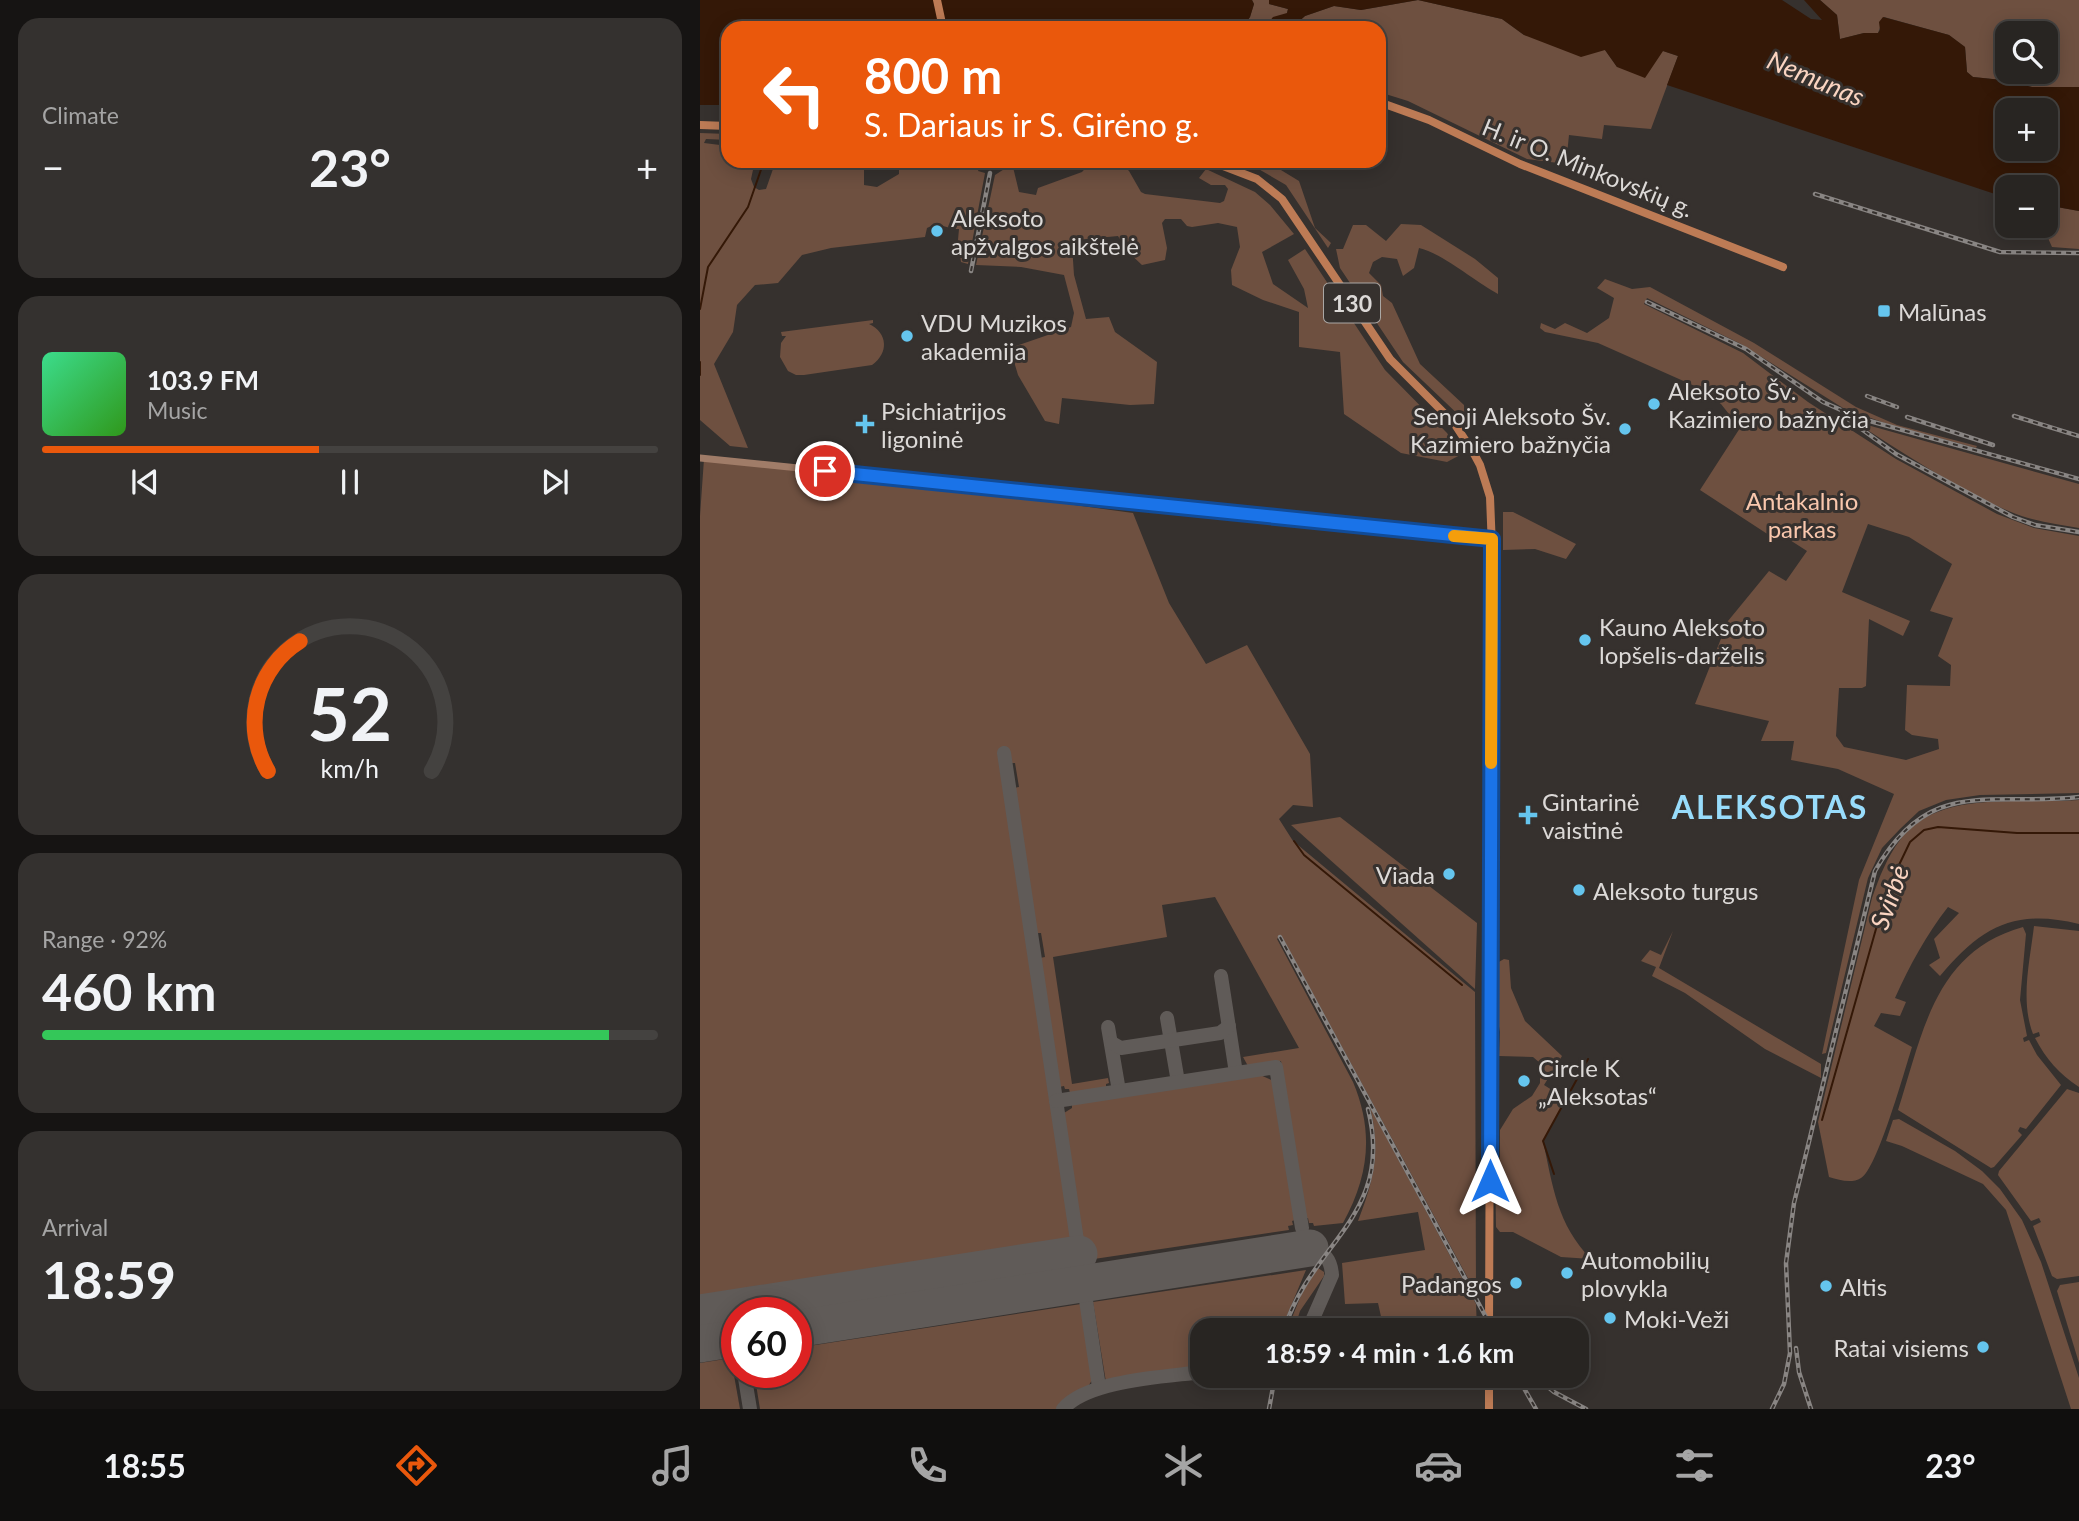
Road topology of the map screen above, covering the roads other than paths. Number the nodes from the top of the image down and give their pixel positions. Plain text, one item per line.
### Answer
1 (937, 0) edge
2 (942, 21) edge
3 (1386, 105) edge
4 (700, 125) edge
5 (721, 126) edge
6 (1228, 168) edge
7 (1783, 267) dead end
8 (700, 458) edge
9 (1492, 539) junction
10 (1489, 1318) edge
11 (1489, 1388) edge
12 (1489, 1409) edge

1 - 2 main road
3 - 7 main road, H. ir O. Minkovskių g.
4 - 5 main road
6 - 9 main road, 130
8 - 9 street
9 - 10 main road, 130
11 - 12 main road

